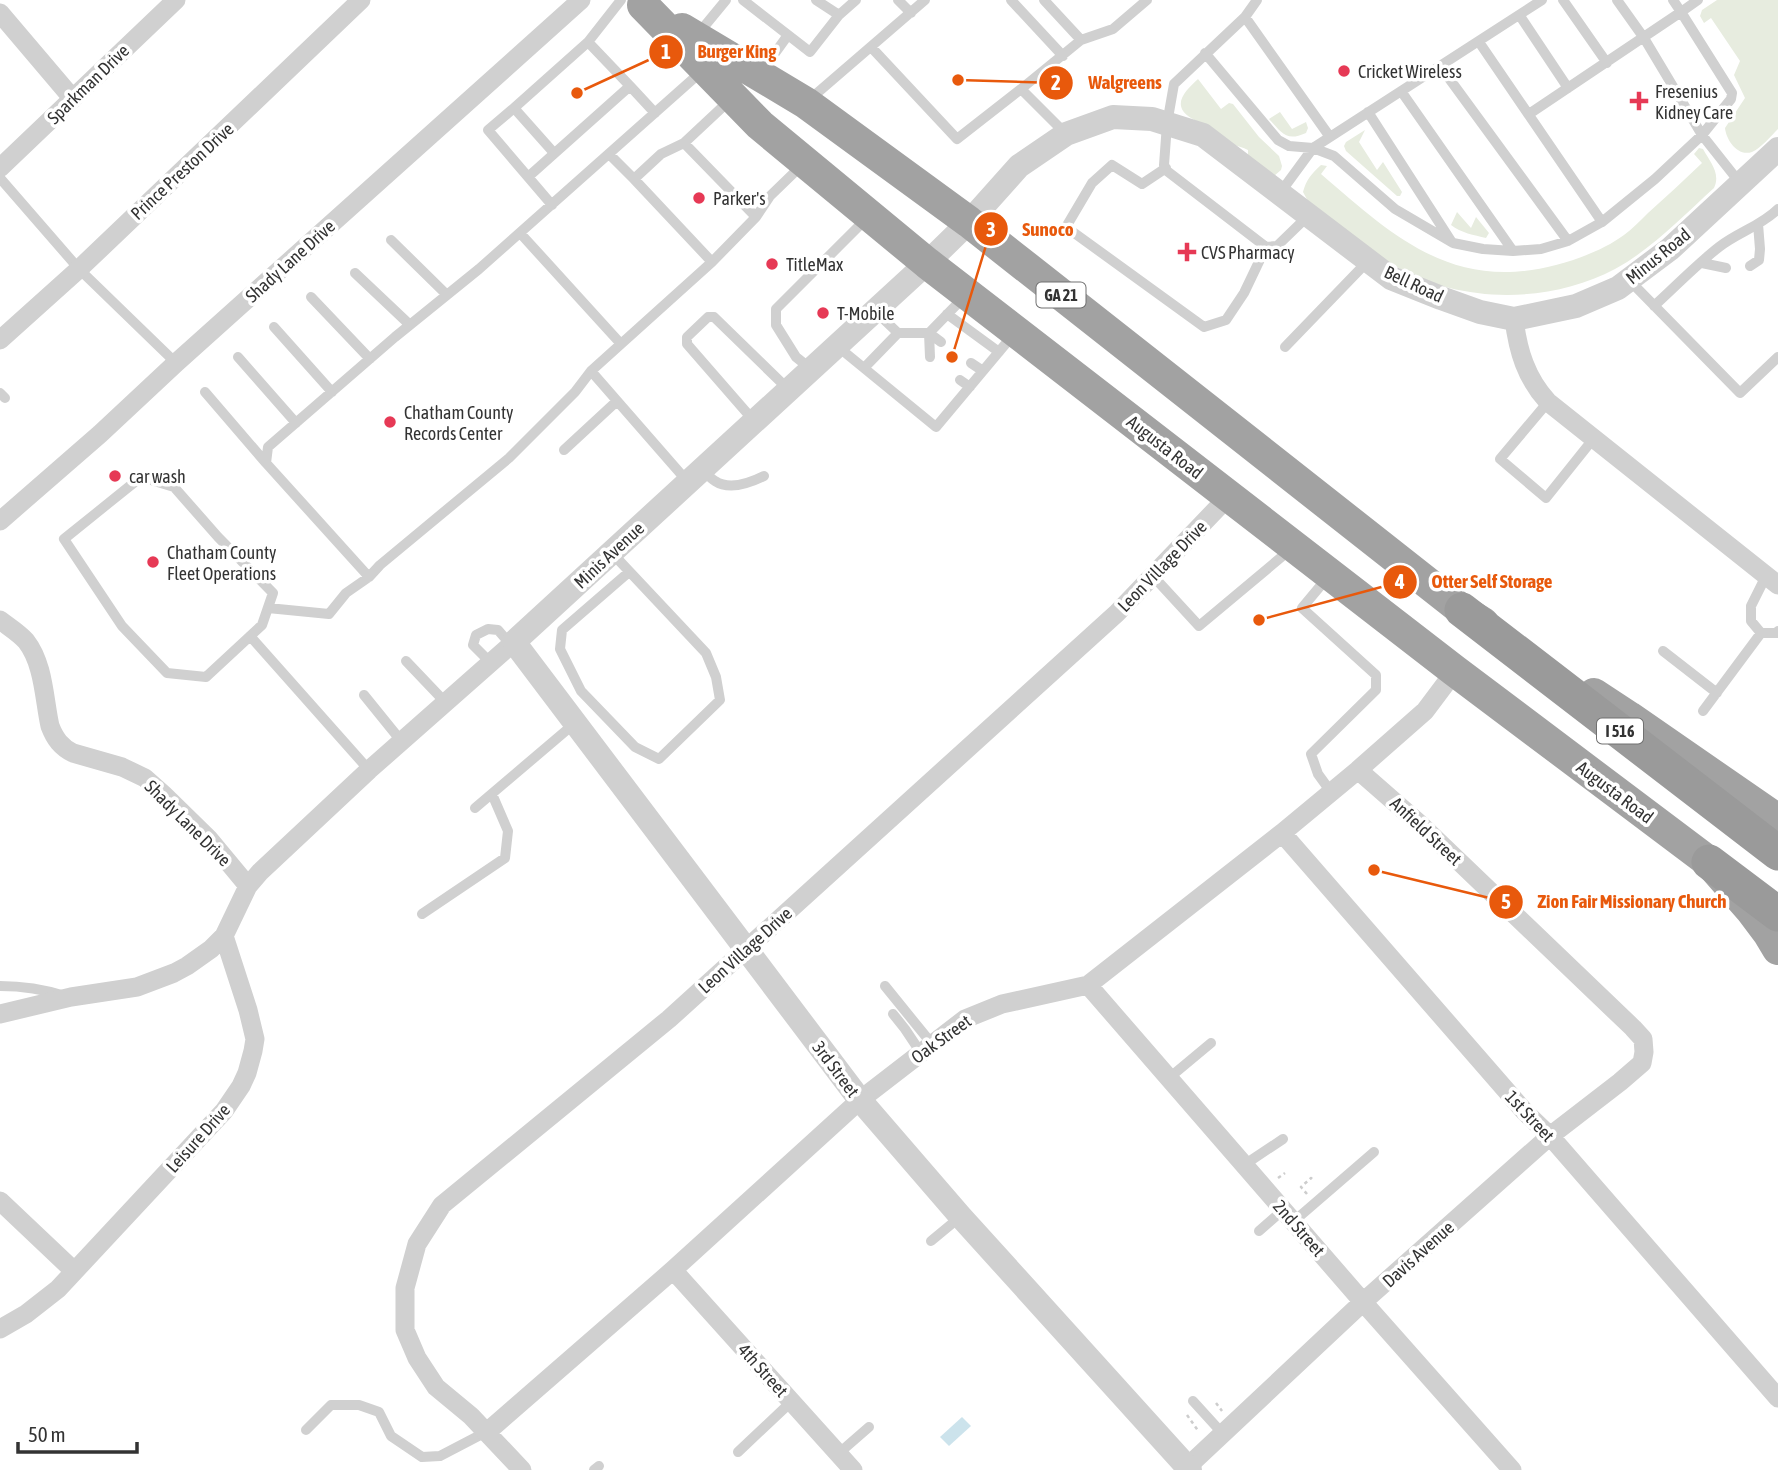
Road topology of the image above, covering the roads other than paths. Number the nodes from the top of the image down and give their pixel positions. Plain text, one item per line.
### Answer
1 (176, 0) edge
2 (361, 0) edge
3 (581, 0) edge
4 (726, 0) edge
5 (743, 0) edge
6 (816, 0) edge
7 (856, 0) edge
8 (898, 0) edge
9 (925, 0) edge
10 (1011, 0) edge
11 (1044, 0) edge
12 (1147, 0) edge
13 (1257, 0) edge
14 (1542, 0) edge
15 (1563, 0) edge
16 (1618, 0) edge
17 (1673, 0) edge
18 (1698, 0) edge
19 (637, 1) edge
20 (1681, 12) junction
21 (0, 13) edge
22 (911, 13) junction
23 (839, 15) junction
24 (1520, 16) junction
25 (1245, 17) junction
26 (788, 35) junction
27 (696, 37) junction
28 (1644, 38) junction
29 (1081, 40) junction
30 (1479, 41) junction
31 (588, 42) junction
32 (871, 47) junction
33 (1205, 53) junction
34 (1063, 56) junction
35 (1607, 63) junction
36 (1440, 66) junction
37 (705, 69) junction
38 (759, 75) junction
39 (630, 86) junction
40 (1568, 88) junction
41 (1021, 89) junction
42 (1401, 91) junction
43 (733, 98) junction
44 (73, 99) junction
45 (806, 103) junction
46 (514, 108) junction
47 (1368, 112) junction
48 (655, 113) junction
49 (1529, 114) junction
50 (1167, 124) junction
51 (1066, 134) junction
52 (1702, 135) junction
53 (1330, 137) junction
54 (684, 143) junction
55 (1313, 148) junction
56 (1777, 151) edge
57 (554, 153) junction
58 (609, 154) junction
59 (805, 162) junction
60 (0, 167) edge
61 (1166, 168) junction
62 (528, 177) junction
63 (0, 178) edge
64 (634, 179) junction
65 (1741, 184) junction
66 (1279, 193) junction
67 (552, 205) junction
68 (1778, 209) edge
69 (1309, 215) junction
70 (869, 216) junction
71 (756, 218) junction
72 (969, 222) junction
73 (1602, 222) junction
74 (1758, 224) junction
75 (520, 233) junction
76 (391, 240) dead end
77 (1568, 241) junction
78 (1453, 243) junction
79 (1266, 247) junction
80 (1513, 251) junction
81 (1369, 261) junction
82 (712, 262) junction
83 (1702, 262) junction
84 (927, 263) junction
85 (1750, 266) dead end
86 (1726, 268) dead end
87 (79, 269) junction
88 (355, 272) dead end
89 (1629, 280) junction
90 (447, 295) junction
91 (311, 296) dead end
92 (957, 304) junction
93 (1654, 306) junction
94 (874, 311) junction
95 (1514, 319) junction
96 (410, 325) junction
97 (274, 327) dead end
98 (898, 333) junction
99 (929, 333) junction
100 (0, 340) edge
101 (941, 342) dead end
102 (1007, 342) junction
103 (621, 344) junction
104 (836, 346) junction
105 (1285, 346) dead end
106 (238, 357) dead end
107 (930, 357) dead end
108 (1778, 357) edge
109 (370, 359) junction
110 (176, 363) junction
111 (971, 363) dead end
112 (864, 368) junction
113 (811, 369) junction
114 (591, 371) junction
115 (983, 371) junction
116 (960, 380) dead end
117 (970, 387) junction
118 (789, 389) junction
119 (205, 392) dead end
120 (332, 392) junction
121 (617, 401) junction
122 (1548, 402) junction
123 (754, 421) junction
124 (296, 423) junction
125 (1594, 438) junction
126 (564, 450) dead end
127 (265, 463) junction
128 (695, 475) junction
129 (764, 476) dead end
130 (1229, 496) junction
131 (0, 521) edge
132 (1294, 547) junction
133 (612, 553) junction
134 (629, 572) junction
135 (1330, 575) junction
136 (1153, 576) junction
137 (369, 577) junction
138 (1772, 581) edge
139 (268, 608) junction
140 (1462, 610) junction
141 (0, 620) edge
142 (1778, 631) edge
143 (1761, 633) junction
144 (250, 636) junction
145 (513, 644) junction
146 (1663, 651) dead end
147 (406, 662) dead end
148 (491, 663) junction
149 (1455, 671) junction
150 (1717, 692) junction
151 (364, 695) dead end
152 (446, 703) junction
153 (1703, 711) dead end
154 (575, 723) junction
155 (402, 741) junction
156 (1358, 770) junction
157 (369, 771) junction
158 (1331, 792) junction
159 (492, 794) junction
160 (475, 808) dead end
161 (1778, 820) edge
162 (1282, 833) junction
163 (1778, 853) edge
164 (1709, 862) junction
165 (248, 886) junction
166 (422, 914) dead end
167 (1778, 914) edge
168 (224, 936) junction
169 (746, 948) junction
170 (1778, 949) edge
171 (1088, 985) junction
172 (0, 986) edge
173 (885, 986) dead end
174 (71, 997) junction
175 (0, 1014) edge
176 (893, 1014) dead end
177 (1643, 1039) joint
178 (1211, 1043) dead end
179 (926, 1048) junction
180 (1169, 1079) junction
181 (860, 1100) junction
182 (1550, 1136) junction
183 (1283, 1139) dead end
184 (1374, 1152) dead end
185 (1244, 1165) junction
186 (0, 1201) edge
187 (1288, 1216) junction
188 (961, 1217) junction
189 (1259, 1231) dead end
190 (931, 1241) dead end
191 (673, 1270) junction
192 (74, 1271) junction
193 (1363, 1302) junction
194 (0, 1329) edge
195 (1778, 1398) edge
196 (1194, 1401) dead end
197 (791, 1402) junction
198 (869, 1427) dead end
199 (306, 1430) dead end
200 (487, 1432) junction
201 (1223, 1434) junction
202 (738, 1452) dead end
203 (838, 1454) junction
204 (1187, 1469) edge
205 (522, 1470) edge
206 (853, 1470) edge
207 (1513, 1470) edge

1 - 44 street, Sparkman Drive
2 - 87 street, Prince Preston Drive
3 - 110 street, Shady Lane Drive
4 - 27 lane
5 - 26 lane
6 - 23 lane
7 - 23 lane
8 - 22 lane
9 - 22 lane
10 - 34 lane
11 - 29 lane
12 - 29 lane
13 - 25 lane
14 - 24 lane
15 - 35 lane
16 - 28 lane
17 - 20 lane
18 - 20 lane
19 - 27 highway, GA 21
19 - 31 lane
19 - 37 highway, Augusta Road
20 - 28 lane
20 - 52 lane
21 - 44 street
22 - 32 lane
23 - 26 lane
24 - 30 lane
24 - 40 lane
25 - 33 lane
25 - 53 lane
26 - 38 lane
27 - 38 highway, GA 21
28 - 35 lane
28 - 52 lane
29 - 34 lane
30 - 36 lane
30 - 49 lane
31 - 39 lane
31 - 46 lane
32 - 41 lane
32 - 45 lane
33 - 50 lane
33 - 55 lane
34 - 41 lane
35 - 40 lane
36 - 42 lane
36 - 77 lane
37 - 43 highway, Augusta Road
37 - 48 lane
38 - 45 highway, GA 21
39 - 48 lane
39 - 57 lane
40 - 49 lane
41 - 51 lane
42 - 47 lane
42 - 80 lane
43 - 54 lane
43 - 59 highway, Augusta Road
44 - 60 street, Sparkman Drive
45 - 72 highway, GA 21
46 - 57 lane
46 - 62 lane
47 - 53 lane
47 - 78 lane
48 - 58 lane
49 - 73 lane
50 - 51 street, Bell Road
50 - 61 lane
50 - 66 street, Bell Road
51 - 72 street, Bell Road
52 - 65 lane
52 - 73 lane
53 - 55 lane
54 - 64 lane
54 - 71 lane
55 - 66 lane
55 - 78 lane
56 - 65 street, Minus Road
57 - 62 lane
58 - 64 lane
58 - 67 lane
59 - 70 highway, Augusta Road
59 - 71 lane
61 - 79 lane
61 - 79 lane
62 - 67 lane
63 - 87 lane
64 - 82 lane
65 - 89 street, Minus Road
66 - 69 street, Bell Road
67 - 75 lane
68 - 74 lane
69 - 79 lane
69 - 81 street, Bell Road
70 - 84 highway, Augusta Road
70 - 113 lane
71 - 82 lane
72 - 84 street, Minis Avenue
72 - 140 highway, GA 21
73 - 77 lane
74 - 83 lane
74 - 85 lane
75 - 90 lane
75 - 103 lane
76 - 90 lane
77 - 80 lane
78 - 80 lane
81 - 95 street, Bell Road
81 - 105 lane
82 - 103 lane
83 - 86 lane
83 - 93 lane
84 - 92 highway, Augusta Road
84 - 94 street, Minis Avenue
87 - 100 street, Prince Preston Drive
87 - 110 lane
88 - 96 lane
89 - 93 lane
89 - 95 street, Minus Road
90 - 96 lane
91 - 109 lane
92 - 99 lane
92 - 102 highway, Augusta Road
93 - 108 lane
94 - 98 lane
94 - 104 street, Minis Avenue
95 - 122 street
96 - 109 lane
97 - 120 lane
98 - 99 lane
98 - 112 lane
99 - 101 lane
99 - 107 lane
102 - 115 lane
102 - 130 highway, Augusta Road
103 - 114 lane
104 - 112 lane
104 - 113 street, Minis Avenue
106 - 124 lane
109 - 120 lane
110 - 131 street, Shady Lane Drive
111 - 115 lane
112 - 117 lane
113 - 118 street, Minis Avenue
114 - 121 lane
114 - 137 lane
115 - 117 lane
116 - 117 lane
118 - 123 street, Minis Avenue
118 - 123 lane
119 - 127 lane
120 - 124 lane
121 - 126 lane
121 - 128 lane
122 - 125 street
122 - 125 lane
123 - 128 street, Minis Avenue
124 - 127 lane
125 - 138 street
127 - 137 lane
128 - 129 lane
128 - 133 street, Minis Avenue
130 - 132 highway, Augusta Road
130 - 136 street, Leon Village Drive
132 - 135 highway, Augusta Road
132 - 136 lane
133 - 134 lane
133 - 145 street, Minis Avenue
134 - 134 lane
135 - 149 highway, Augusta Road
135 - 158 lane
136 - 169 street, Leon Village Drive
137 - 139 lane
138 - 143 lane
139 - 144 lane
139 - 144 lane
140 - 161 highway
140 - 163 highway, I 516
141 - 165 street, Shady Lane Drive
142 - 143 lane
143 - 150 lane
144 - 157 lane
145 - 148 street, Minis Avenue
145 - 148 lane
145 - 154 street, 3rd Street
146 - 150 lane
147 - 152 lane
148 - 152 street, Minis Avenue
149 - 156 street, Oak Street
149 - 164 highway, Augusta Road
150 - 153 lane
151 - 155 lane
152 - 155 street, Minis Avenue
154 - 159 lane
154 - 169 street, 3rd Street
155 - 157 street, Minis Avenue
156 - 158 street, Oak Street
156 - 177 street, Anfield Street
157 - 165 street, Minis Avenue
158 - 162 street, Oak Street
159 - 160 lane
159 - 166 lane
162 - 171 street, Oak Street
162 - 182 street, 1st Street
164 - 167 highway
164 - 170 highway, Augusta Road
165 - 168 street
168 - 174 street
168 - 192 street, Leisure Drive
169 - 181 street, 3rd Street
169 - 200 street, Leon Village Drive
171 - 179 street, Oak Street
171 - 180 street, 2nd Street
172 - 174 lane
173 - 179 lane
174 - 175 street
176 - 179 lane
177 - 182 street, Davis Avenue
178 - 180 lane
179 - 181 street, Oak Street
180 - 185 street, 2nd Street
181 - 188 street, 3rd Street
181 - 191 street, Oak Street
182 - 193 street, Davis Avenue
182 - 195 street, 1st Street
183 - 185 lane
184 - 187 lane
185 - 187 street, 2nd Street
186 - 192 street
187 - 189 lane
187 - 193 street, 2nd Street
188 - 190 lane
188 - 204 street, 3rd Street
191 - 197 street, 4th Street
191 - 200 street, Oak Street
192 - 194 street, Leisure Drive
193 - 201 street, Davis Avenue
193 - 207 street, 2nd Street
196 - 201 lane
197 - 202 lane
197 - 203 street, 4th Street
198 - 203 lane
199 - 200 lane
200 - 205 street, Leon Village Drive
201 - 204 street, Davis Avenue
203 - 206 street, 4th Street

